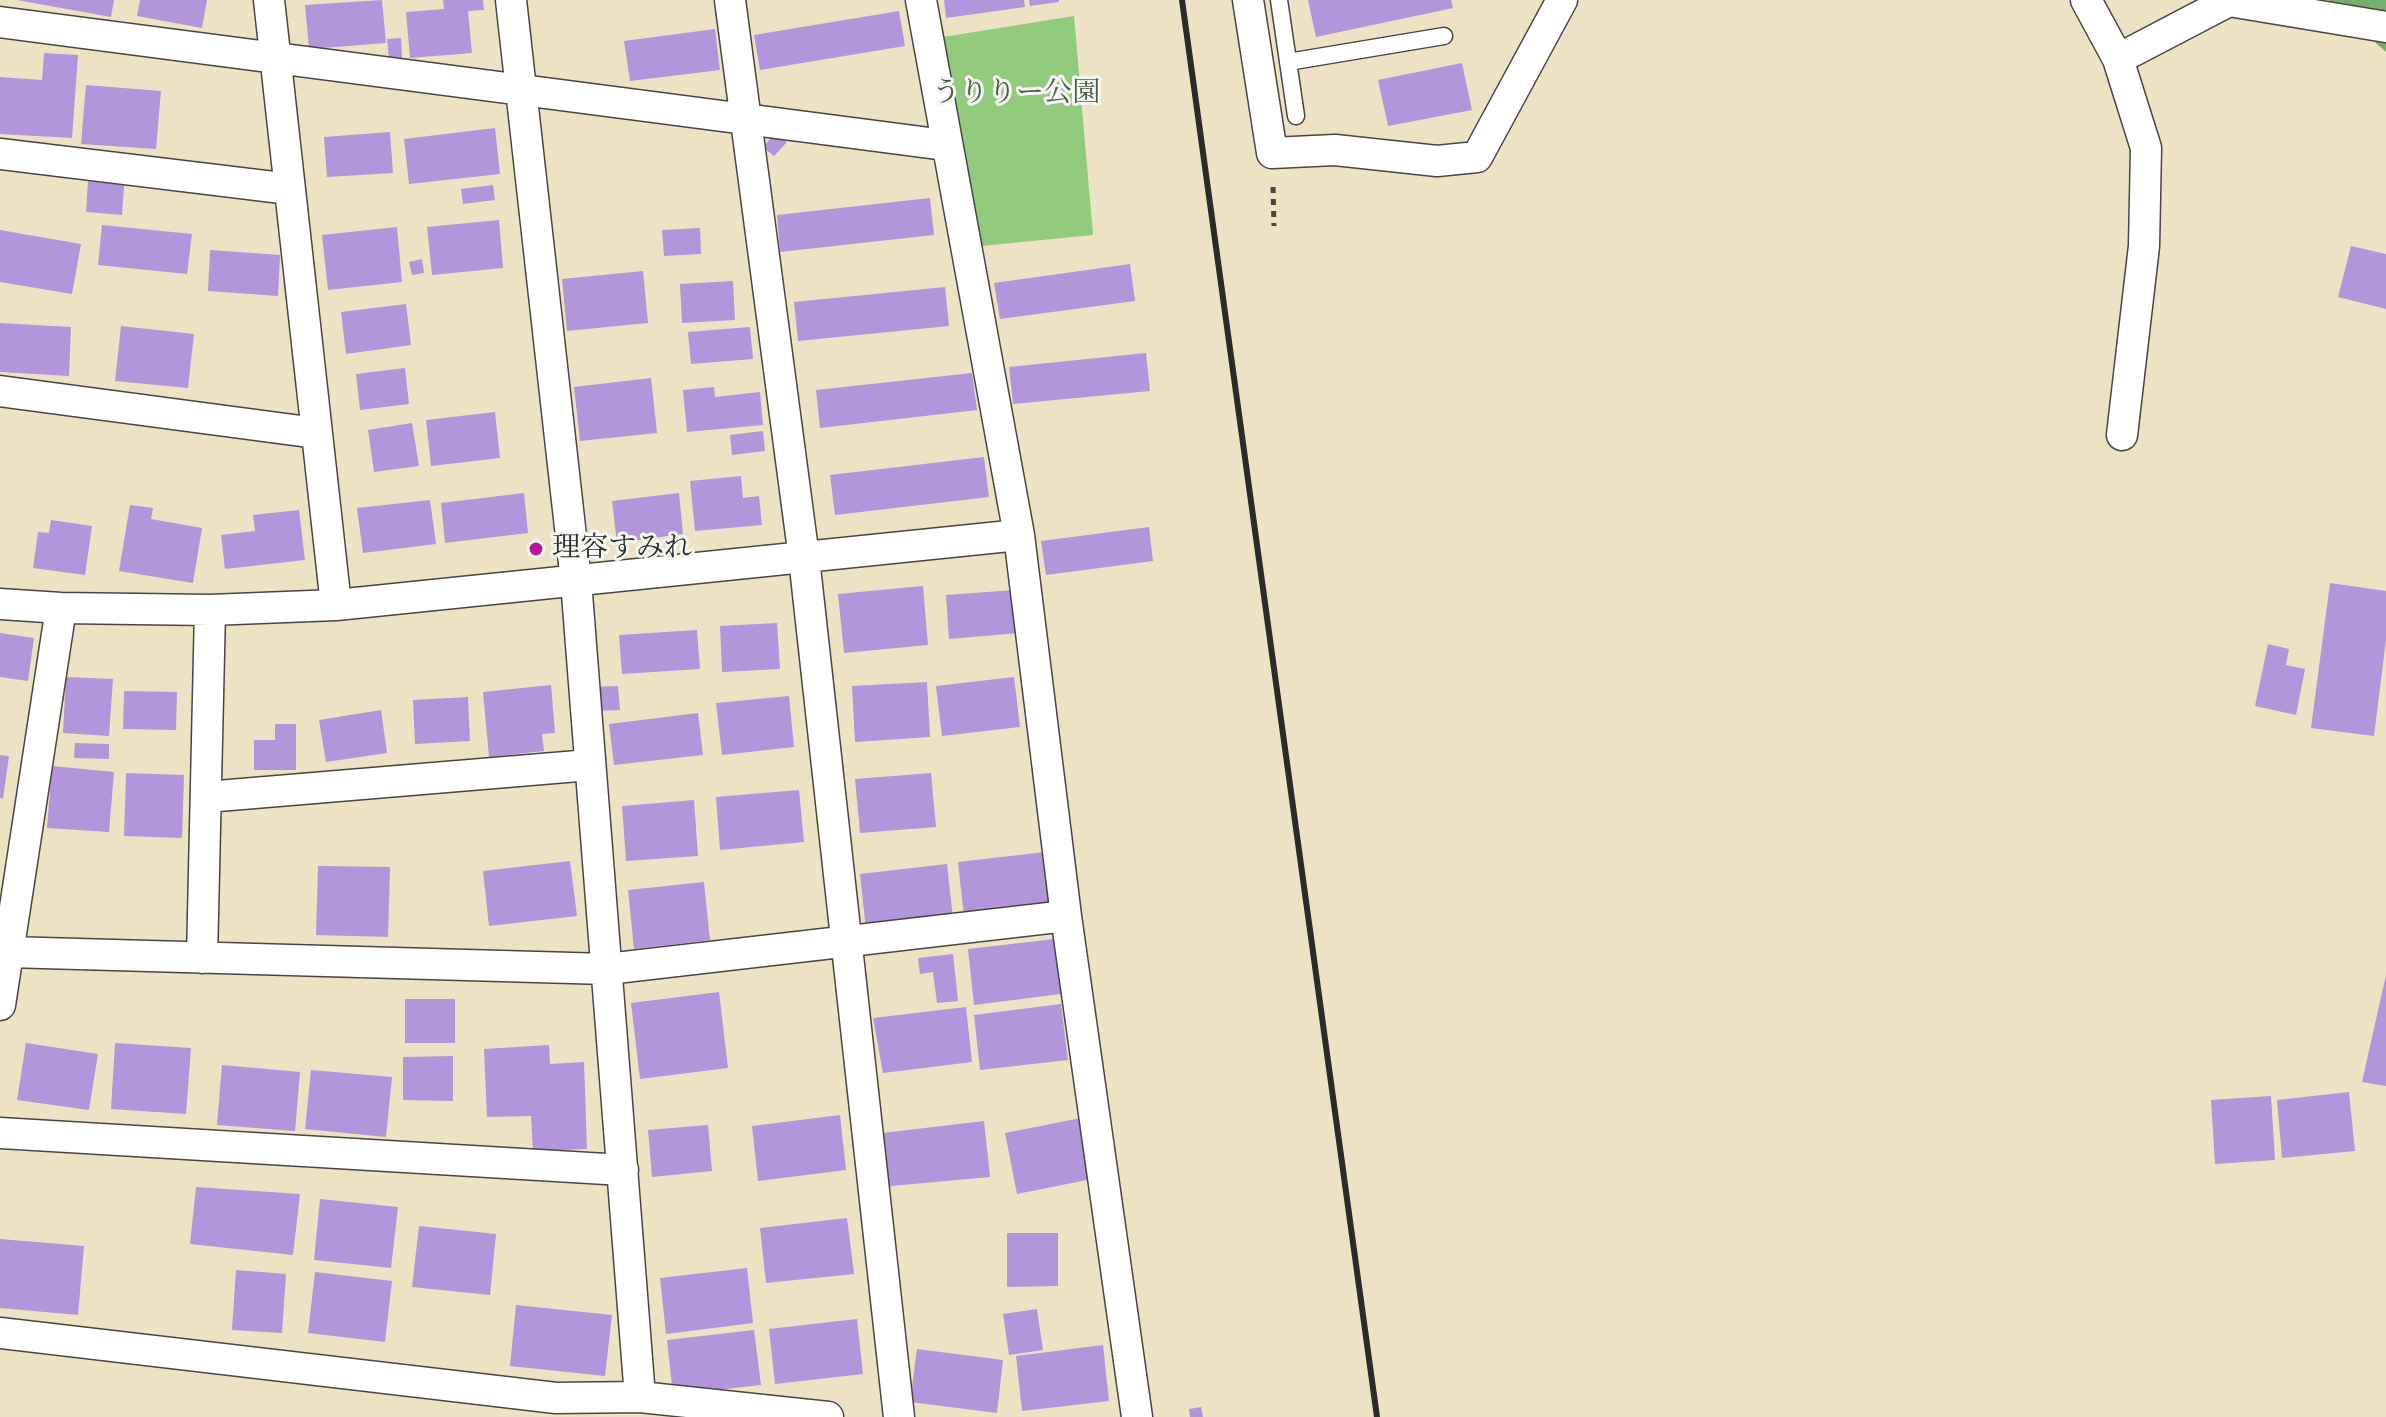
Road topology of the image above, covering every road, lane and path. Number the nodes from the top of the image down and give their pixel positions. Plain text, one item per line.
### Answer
1 (269, 0) edge
2 (511, 0) edge
3 (730, 0) edge
4 (921, 0) edge
5 (1248, 0) edge
6 (1279, 0) edge
7 (1562, 0) edge
8 (2086, 0) edge
9 (0, 22) edge
10 (2386, 27) edge
11 (1444, 36) dead end
12 (276, 57) junction
13 (2118, 59) junction
14 (1288, 62) junction
15 (521, 88) junction
16 (1296, 116) dead end
17 (746, 118) junction
18 (945, 145) junction
19 (0, 154) edge
20 (290, 189) junction
21 (0, 391) edge
22 (316, 433) junction
23 (2122, 435) dead end
24 (1019, 535) junction
25 (804, 558) junction
26 (576, 581) junction
27 (0, 604) edge
28 (336, 605) junction
29 (61, 608) junction
30 (210, 610) junction
31 (590, 765) junction
32 (206, 797) junction
33 (1066, 916) junction
34 (847, 944) junction
35 (8, 952) junction
36 (202, 958) junction
37 (607, 969) junction
38 (0, 1005) edge
39 (0, 1133) edge
40 (623, 1170) junction
41 (0, 1333) edge
42 (640, 1397) junction
43 (554, 1408) edge
44 (828, 1417) edge
45 (899, 1417) edge
46 (1137, 1417) edge

1 - 12 street
2 - 15 street
3 - 17 street
4 - 18 street
5 - 7 street
6 - 14 lane
8 - 13 street
9 - 12 street
10 - 13 street
11 - 14 lane
12 - 15 street
12 - 20 street
13 - 23 street
14 - 16 lane
15 - 17 street
15 - 26 street
17 - 18 street
17 - 25 street
18 - 24 street
19 - 20 street
20 - 22 street
21 - 22 street
22 - 28 street
24 - 25 street
24 - 33 street
25 - 26 street
25 - 34 street
26 - 28 street
26 - 31 street
27 - 29 street
28 - 30 street
29 - 30 street
29 - 35 street
30 - 32 street
31 - 32 street
31 - 37 street
32 - 36 street
33 - 34 street
33 - 46 street
34 - 37 street
34 - 45 street
35 - 36 street
35 - 38 street
36 - 37 street
37 - 40 street
39 - 40 street
40 - 42 street
41 - 43 street
42 - 43 street
42 - 44 street

